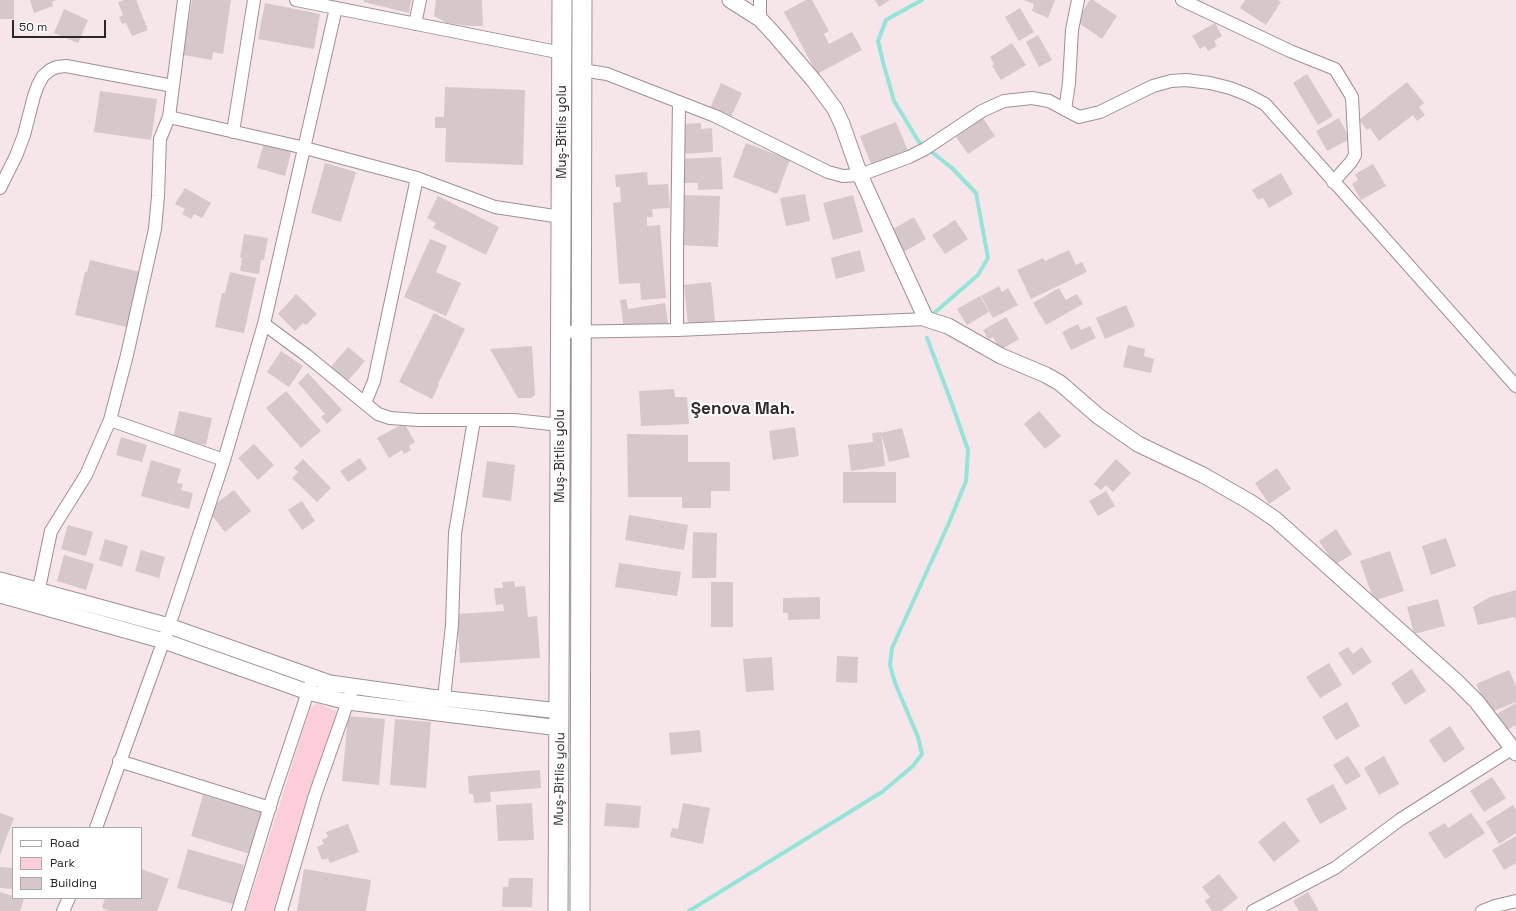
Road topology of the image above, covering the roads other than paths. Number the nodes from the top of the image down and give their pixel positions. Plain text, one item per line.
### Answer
1 (184, 0) edge
2 (254, 0) edge
3 (296, 0) edge
4 (420, 0) edge
5 (562, 0) edge
6 (582, 0) edge
7 (730, 0) edge
8 (760, 0) edge
9 (1078, 0) edge
10 (1182, 0) edge
11 (336, 8) junction
12 (760, 19) junction
13 (415, 24) junction
14 (562, 53) junction
15 (582, 70) junction
16 (173, 86) junction
17 (679, 102) junction
18 (1065, 110) junction
19 (169, 117) junction
20 (233, 132) junction
21 (305, 148) junction
22 (860, 175) junction
23 (417, 178) junction
24 (1333, 182) junction
25 (0, 188) edge
26 (561, 217) junction
27 (926, 319) junction
28 (264, 324) junction
29 (677, 330) junction
30 (560, 332) junction
31 (581, 332) junction
32 (1516, 386) edge
33 (364, 403) junction
34 (110, 420) junction
35 (474, 420) junction
36 (560, 425) junction
37 (560, 455) junction
38 (581, 455) junction
39 (224, 460) junction
40 (581, 505) junction
41 (560, 507) junction
42 (0, 580) edge
43 (38, 589) junction
44 (0, 595) edge
45 (36, 605) junction
46 (169, 626) junction
47 (164, 641) junction
48 (313, 677) junction
49 (353, 687) junction
50 (308, 692) junction
51 (444, 698) junction
52 (348, 702) junction
53 (560, 720) junction
54 (1514, 750) edge
55 (119, 761) junction
56 (270, 808) junction
57 (96, 827) edge
58 (68, 899) edge
59 (1516, 901) edge
60 (63, 911) edge
61 (238, 911) edge
62 (281, 911) edge
63 (558, 911) edge
64 (580, 911) edge
65 (1253, 911) edge
66 (1482, 911) edge

1 - 16 street
2 - 20 street
3 - 11 street
4 - 13 street
5 - 14 highway, Muş-Bitlis yolu
6 - 15 highway, Muş-Bitlis yolu
7 - 12 street
8 - 12 street
9 - 18 street
10 - 24 street
11 - 13 street
11 - 21 street
12 - 22 street
13 - 14 street
14 - 26 highway, Muş-Bitlis yolu
15 - 17 street
15 - 31 highway, Muş-Bitlis yolu
16 - 19 street
16 - 25 street
17 - 22 street
17 - 29 street
18 - 22 street
18 - 24 street
19 - 20 street
19 - 34 street
20 - 21 street
21 - 23 street
21 - 28 street
22 - 27 street
23 - 26 street
23 - 33 street
24 - 32 street
26 - 30 highway, Muş-Bitlis yolu
27 - 29 street
27 - 54 street
28 - 33 street
28 - 39 street
29 - 31 street
30 - 31 street
30 - 36 highway, Muş-Bitlis yolu
31 - 38 highway, Muş-Bitlis yolu
33 - 35 street
34 - 39 street
34 - 43 street
35 - 36 street
35 - 51 street
36 - 37 highway, Muş-Bitlis yolu
37 - 38 highway
37 - 41 highway, Muş-Bitlis yolu
38 - 40 highway, Muş-Bitlis yolu
39 - 46 street
40 - 41 highway
40 - 64 highway, Muş-Bitlis yolu
41 - 53 highway, Muş-Bitlis yolu
42 - 43 street
43 - 45 street
43 - 46 street
44 - 45 street
45 - 47 street
46 - 47 street
46 - 48 street
47 - 50 street
47 - 55 street
48 - 49 street
48 - 50 street
49 - 51 street
49 - 52 street
50 - 52 street
50 - 56 street
51 - 53 street
52 - 53 street
52 - 62 street
53 - 63 highway, Muş-Bitlis yolu
54 - 65 street
55 - 56 street
55 - 57 street
56 - 61 street
58 - 60 street
59 - 66 street

